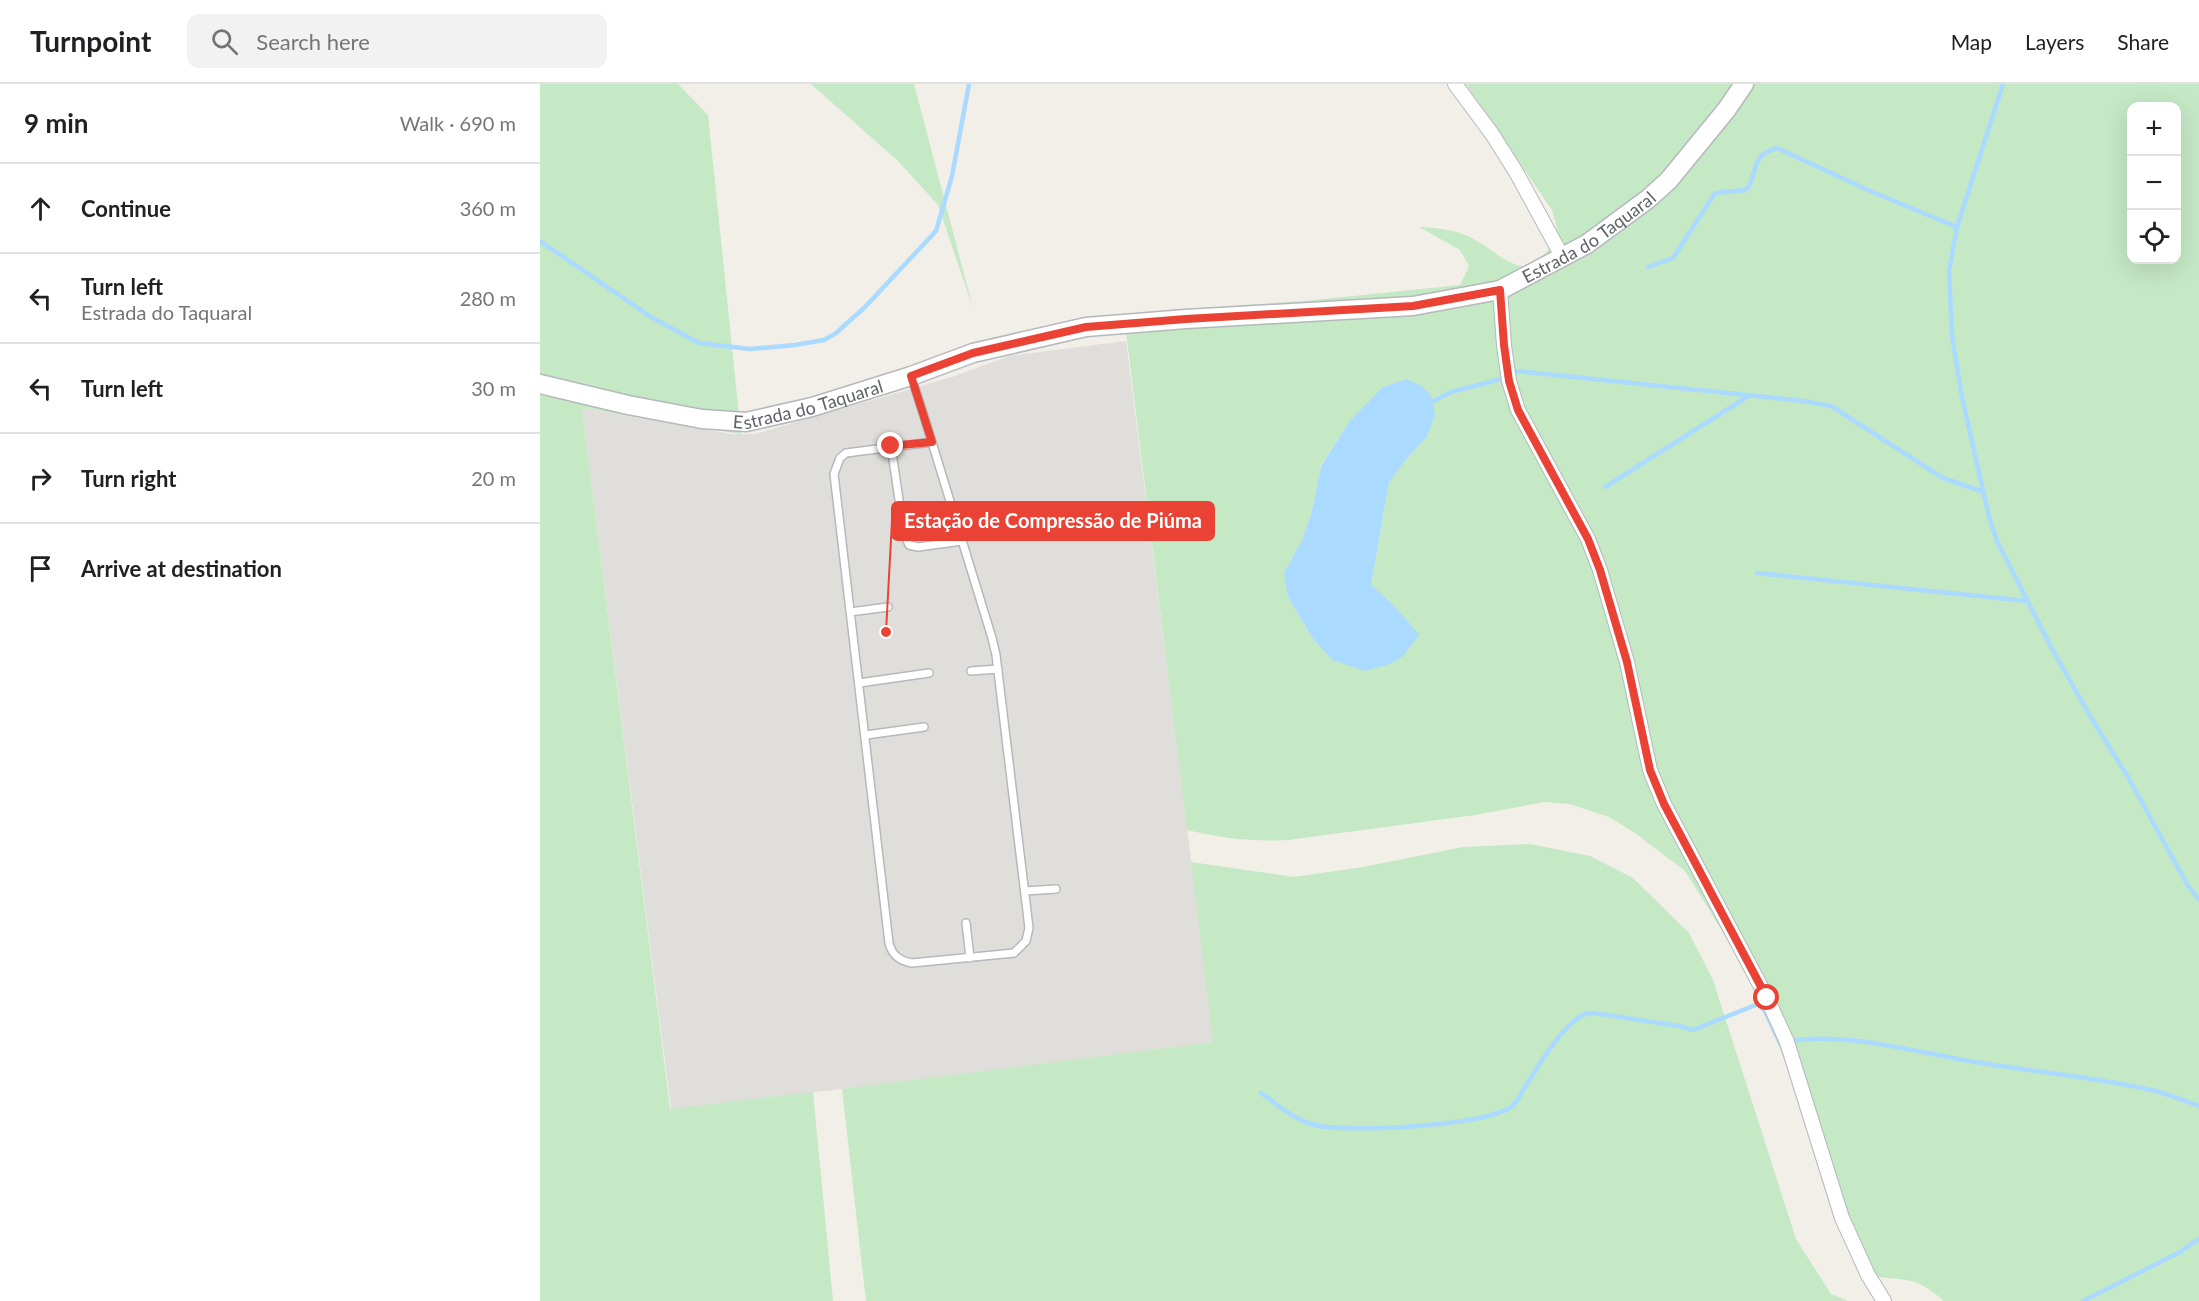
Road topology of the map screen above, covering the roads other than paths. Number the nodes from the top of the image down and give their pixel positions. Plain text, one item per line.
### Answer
1 (1455, 84) edge
2 (1744, 84) edge
3 (1563, 258) junction
4 (1500, 290) junction
5 (911, 376) junction
6 (540, 384) edge
7 (932, 442) junction
8 (891, 446) junction
9 (962, 541) junction
10 (888, 608) dead end
11 (850, 612) junction
12 (998, 669) junction
13 (971, 671) dead end
14 (929, 673) dead end
15 (859, 683) junction
16 (924, 727) dead end
17 (866, 735) junction
18 (1056, 889) dead end
19 (1025, 891) junction
20 (966, 923) dead end
21 (970, 958) junction
22 (1884, 1301) edge

1 - 3 street
2 - 3 street, Estrada do Taquaral
3 - 4 street, Estrada do Taquaral
4 - 5 street, Estrada do Taquaral
4 - 22 street
5 - 6 street, Estrada do Taquaral
5 - 7 lane
7 - 8 lane
7 - 9 lane
8 - 9 lane
8 - 11 lane
9 - 12 lane
10 - 11 lane
11 - 15 lane
12 - 13 lane
12 - 19 lane
14 - 15 lane
15 - 17 lane
16 - 17 lane
17 - 21 lane
18 - 19 lane
19 - 21 lane
20 - 21 lane

